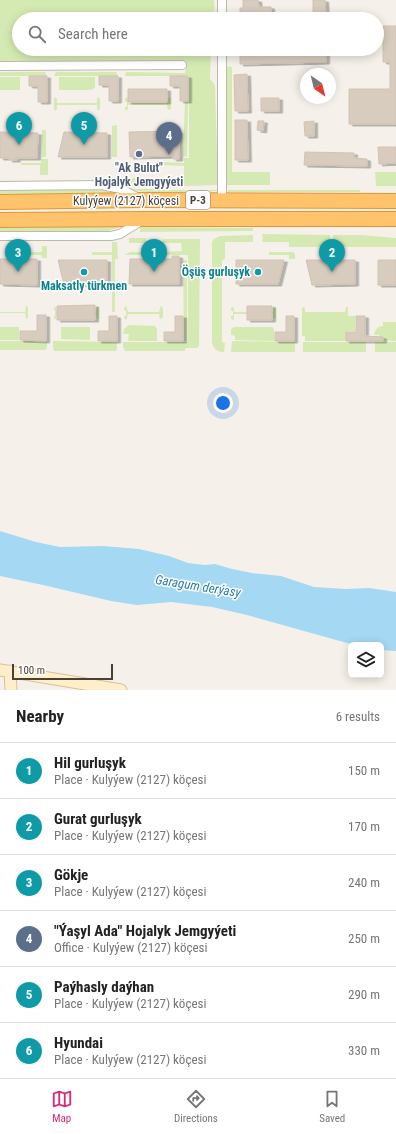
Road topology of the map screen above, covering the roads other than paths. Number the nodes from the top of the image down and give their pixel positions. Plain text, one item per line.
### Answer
1 (222, 0) edge
2 (222, 12) edge
3 (222, 56) edge
4 (182, 65) dead end
5 (0, 66) edge
6 (0, 186) edge
7 (143, 200) junction
8 (222, 201) junction
9 (396, 201) edge
10 (0, 202) edge
11 (144, 219) junction
12 (396, 219) edge
13 (0, 220) edge
14 (0, 236) edge
15 (5, 670) edge
16 (86, 687) edge
17 (11, 690) edge
18 (121, 690) edge

1 - 2 street
3 - 8 street
4 - 5 street
6 - 7 street
7 - 8 highway, Kulyýew (2127) köçesi / P-3
7 - 10 highway, Kulyýew (2127) köçesi / P-3
8 - 9 highway, Kulyýew (2127) köçesi / P-3
11 - 12 highway, Kulyýew (2127) köçesi / P-3
11 - 13 highway, Kulyýew (2127) köçesi / P-3
11 - 14 street
15 - 16 street
15 - 17 street
16 - 18 street

